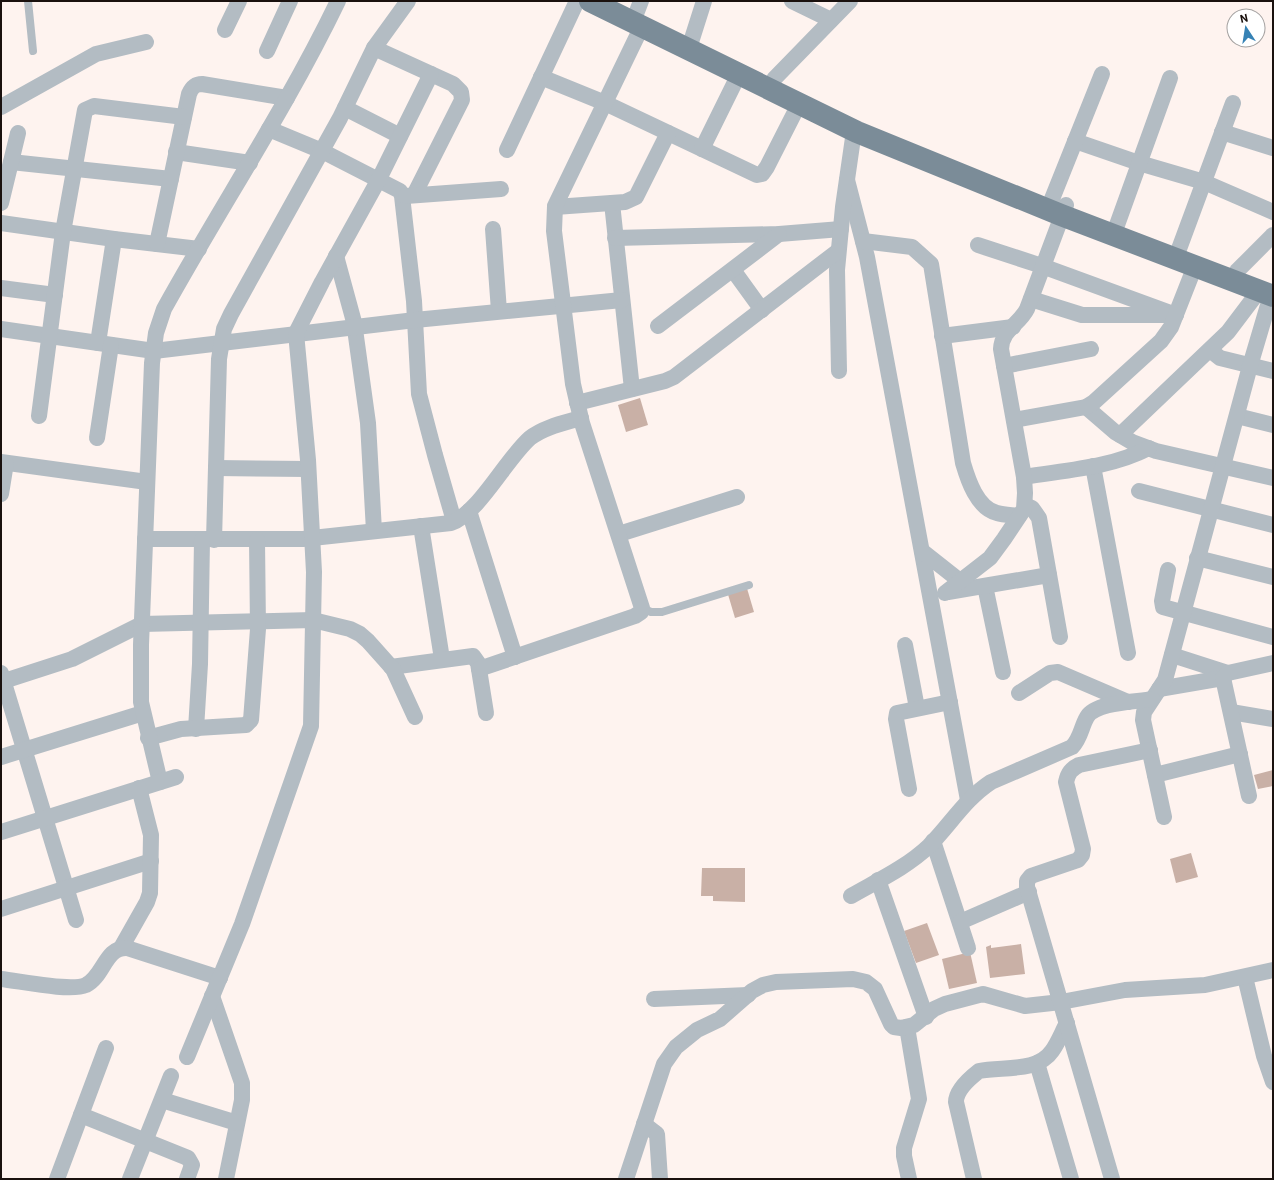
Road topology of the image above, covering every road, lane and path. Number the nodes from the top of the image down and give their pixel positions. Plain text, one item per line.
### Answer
1 (28, 1) edge
2 (238, 1) edge
3 (290, 1) edge
4 (338, 1) edge
5 (408, 1) edge
6 (577, 1) edge
7 (590, 1) edge
8 (608, 1) edge
9 (704, 1) edge
10 (792, 1) edge
11 (850, 1) edge
12 (640, 14) edge
13 (831, 20) junction
14 (225, 30) dead end
15 (146, 42) dead end
16 (691, 42) junction
17 (374, 48) junction
18 (33, 51) dead end
19 (267, 51) dead end
20 (431, 74) junction
21 (739, 74) junction
22 (1102, 74) dead end
23 (541, 77) junction
24 (1170, 78) dead end
25 (774, 79) junction
26 (287, 98) junction
27 (605, 103) junction
28 (1233, 103) dead end
29 (799, 104) junction
30 (1, 107) edge
31 (345, 108) junction
32 (184, 117) junction
33 (269, 129) junction
34 (854, 131) junction
35 (1222, 132) junction
36 (18, 133) dead end
37 (668, 133) junction
38 (400, 136) junction
39 (1076, 141) junction
40 (1273, 148) edge
41 (702, 149) junction
42 (322, 150) junction
43 (506, 150) dead end
44 (176, 152) junction
45 (11, 162) junction
46 (1139, 163) junction
47 (250, 164) junction
48 (74, 169) junction
49 (171, 179) junction
50 (379, 179) junction
51 (847, 180) junction
52 (1204, 182) junction
53 (501, 189) dead end
54 (408, 196) junction
55 (1, 203) edge
56 (612, 203) junction
57 (1059, 206) junction
58 (555, 207) junction
59 (1273, 212) edge
60 (1, 223) edge
61 (1117, 225) junction
62 (493, 229) dead end
63 (841, 229) junction
64 (63, 232) junction
65 (780, 234) junction
66 (1273, 235) edge
67 (616, 238) junction
68 (114, 239) junction
69 (863, 241) junction
70 (157, 244) junction
71 (978, 245) dead end
72 (199, 249) junction
73 (1180, 249) junction
74 (838, 251) junction
75 (336, 256) junction
76 (1042, 266) junction
77 (1195, 266) junction
78 (733, 270) junction
79 (1237, 271) junction
80 (1, 288) edge
81 (1269, 291) edge
82 (55, 295) junction
83 (1031, 299) junction
84 (622, 300) junction
85 (563, 305) junction
86 (762, 310) junction
87 (499, 311) junction
88 (1176, 315) junction
89 (415, 320) junction
90 (658, 326) dead end
91 (354, 327) junction
92 (1013, 327) junction
93 (1, 329) edge
94 (296, 333) junction
95 (49, 336) junction
96 (942, 336) junction
97 (221, 343) junction
98 (104, 344) junction
99 (1092, 349) dead end
100 (1210, 350) junction
101 (154, 351) junction
102 (1004, 366) junction
103 (1250, 366) junction
104 (839, 371) dead end
105 (1273, 371) edge
106 (632, 389) junction
107 (1086, 406) junction
108 (579, 410) junction
109 (39, 416) dead end
110 (1237, 416) junction
111 (1014, 420) junction
112 (1273, 425) edge
113 (1120, 435) junction
114 (97, 438) dead end
115 (1149, 448) junction
116 (4, 463) edge
117 (1093, 466) junction
118 (1222, 466) junction
119 (216, 468) junction
120 (308, 469) junction
121 (1024, 477) junction
122 (1273, 478) edge
123 (147, 482) junction
124 (1139, 491) dead end
125 (1, 494) edge
126 (737, 497) dead end
127 (1210, 508) junction
128 (469, 511) junction
129 (1022, 511) junction
130 (454, 522) junction
131 (1273, 525) edge
132 (421, 526) junction
133 (374, 531) junction
134 (619, 534) junction
135 (312, 538) junction
136 (145, 539) junction
137 (208, 540) junction
138 (257, 540) junction
139 (922, 551) junction
140 (990, 558) junction
141 (1197, 558) junction
142 (1168, 570) dead end
143 (1049, 575) junction
144 (1273, 577) edge
145 (960, 581) junction
146 (748, 585) dead end
147 (991, 585) junction
148 (938, 594) junction
149 (642, 608) junction
150 (1183, 613) junction
151 (313, 620) junction
152 (258, 621) junction
153 (201, 623) junction
154 (142, 624) junction
155 (1060, 637) dead end
156 (1273, 637) edge
157 (905, 645) dead end
158 (1128, 653) dead end
159 (1172, 655) junction
160 (514, 657) junction
161 (442, 659) junction
162 (1273, 663) edge
163 (391, 666) junction
164 (479, 669) junction
165 (1003, 672) dead end
166 (1226, 676) junction
167 (2, 679) edge
168 (1020, 693) dead end
169 (1156, 694) junction
170 (950, 702) junction
171 (1130, 702) junction
172 (917, 708) junction
173 (486, 712) dead end
174 (1231, 712) junction
175 (143, 713) junction
176 (415, 717) dead end
177 (1273, 719) edge
178 (196, 729) junction
179 (148, 738) junction
180 (1076, 743) junction
181 (24, 750) junction
182 (1150, 750) junction
183 (1240, 754) junction
184 (1, 757) edge
185 (1079, 765) junction
186 (1155, 775) junction
187 (176, 776) dead end
188 (160, 782) junction
189 (139, 788) junction
190 (909, 789) dead end
191 (1249, 796) dead end
192 (968, 800) junction
193 (1164, 817) dead end
194 (46, 818) junction
195 (1, 832) edge
196 (933, 841) junction
197 (151, 861) junction
198 (878, 880) junction
199 (67, 888) junction
200 (1029, 892) junction
201 (851, 896) dead end
202 (1, 909) edge
203 (76, 920) dead end
204 (960, 922) junction
205 (121, 948) junction
206 (968, 948) dead end
207 (1273, 970) edge
208 (1245, 977) junction
209 (220, 978) junction
210 (1, 979) edge
211 (748, 995) junction
212 (212, 996) junction
213 (654, 999) dead end
214 (1061, 1002) junction
215 (926, 1017) junction
216 (1067, 1023) junction
217 (907, 1027) junction
218 (106, 1048) dead end
219 (187, 1057) dead end
220 (1037, 1064) junction
221 (171, 1076) dead end
222 (1273, 1082) edge
223 (162, 1100) junction
224 (81, 1115) junction
225 (237, 1123) junction
226 (644, 1124) junction
227 (145, 1142) junction
228 (57, 1179) edge
229 (130, 1179) edge
230 (188, 1179) edge
231 (226, 1179) edge
232 (626, 1179) edge
233 (660, 1179) edge
234 (909, 1179) edge
235 (974, 1179) edge
236 (1071, 1179) edge
237 (1112, 1179) edge

1 - 18 lane
2 - 14 street
3 - 19 street
4 - 26 street
5 - 17 street
6 - 23 street
7 - 12 main road
8 - 12 main road
9 - 16 street
10 - 13 street
11 - 13 street
12 - 16 main road
12 - 21 main road
12 - 27 street
13 - 25 street
15 - 30 street
16 - 25 main road
17 - 20 street
17 - 31 street
20 - 38 street
20 - 54 street
21 - 29 main road
21 - 41 street
22 - 39 street
23 - 27 street
23 - 43 street
24 - 46 street
25 - 57 main road
26 - 32 street
26 - 33 street
27 - 37 street
27 - 58 street
28 - 35 street
29 - 34 main road
29 - 41 street
31 - 38 street
31 - 42 street
32 - 44 street
32 - 48 street
33 - 42 street
33 - 47 street
34 - 51 street
34 - 57 main road
35 - 40 street
35 - 52 street
36 - 45 street
37 - 41 street
37 - 56 street
38 - 50 street
39 - 46 street
39 - 57 street
42 - 50 street
42 - 97 street
44 - 47 street
44 - 49 street
45 - 48 street
45 - 55 street
46 - 52 street
46 - 61 street
47 - 72 street
48 - 49 street
48 - 64 street
49 - 70 street
50 - 54 street
50 - 75 street
51 - 63 street
51 - 69 street
52 - 59 street
52 - 73 street
53 - 54 street
54 - 89 street
56 - 58 street
56 - 67 street
57 - 61 main road
57 - 76 street
57 - 77 main road
58 - 85 street
60 - 64 street
61 - 73 main road
62 - 87 street
63 - 65 street
63 - 74 street
64 - 68 street
64 - 82 street
65 - 67 street
65 - 78 street
66 - 79 street
67 - 84 street
68 - 70 street
68 - 98 street
69 - 96 street
69 - 139 street
70 - 72 street
71 - 76 street
72 - 101 street
73 - 79 main road
74 - 86 street
74 - 104 street
75 - 91 street
75 - 94 street
76 - 83 street
76 - 88 street
77 - 81 main road
77 - 88 street
78 - 86 street
78 - 90 street
79 - 81 main road
80 - 82 street
81 - 100 street
81 - 103 street
82 - 95 street
83 - 88 street
83 - 92 street
84 - 85 street
84 - 106 street
85 - 87 street
85 - 108 street
86 - 106 street
87 - 89 street
88 - 107 street
89 - 91 street
89 - 130 street
91 - 94 street
91 - 133 street
92 - 96 street
92 - 102 street
93 - 95 street
94 - 97 street
94 - 120 street
95 - 98 street
95 - 109 street
96 - 129 street
97 - 101 street
97 - 119 street
98 - 101 street
98 - 114 street
99 - 102 street
100 - 103 street
100 - 113 street
101 - 123 street
102 - 111 street
103 - 105 street
103 - 110 street
106 - 108 street
107 - 111 street
107 - 113 street
108 - 128 street
108 - 134 street
110 - 112 street
110 - 118 street
111 - 121 street
113 - 115 street
115 - 117 street
115 - 118 street
116 - 123 street
116 - 125 street
117 - 121 street
117 - 158 street
118 - 122 street
118 - 127 street
119 - 120 street
119 - 137 street
120 - 135 street
121 - 129 street
123 - 136 street
124 - 127 street
126 - 134 street
127 - 131 street
127 - 141 street
128 - 130 street
128 - 160 street
129 - 140 street
129 - 143 street
130 - 132 street
132 - 133 street
132 - 161 street
133 - 135 street
134 - 149 street
135 - 138 street
135 - 151 street
136 - 137 street
136 - 154 street
137 - 138 street
137 - 153 street
138 - 152 street
139 - 145 street
139 - 148 street
140 - 145 street
140 - 147 street
141 - 144 street
141 - 150 street
142 - 150 street
143 - 147 street
143 - 155 street
145 - 148 street
146 - 149 lane
147 - 148 street
147 - 165 street
148 - 170 street
149 - 160 street
150 - 156 street
150 - 159 street
151 - 152 street
151 - 163 street
151 - 209 street
152 - 153 street
152 - 178 street
153 - 154 street
153 - 178 street
154 - 167 street
154 - 175 street
157 - 172 street
159 - 166 street
159 - 169 street
160 - 164 street
161 - 163 street
161 - 164 street
162 - 166 street
163 - 176 street
164 - 173 street
166 - 169 street
166 - 174 street
167 - 181 street
168 - 171 street
169 - 171 street
169 - 182 street
170 - 172 street
170 - 192 street
171 - 180 street
172 - 190 street
174 - 177 street
174 - 183 street
175 - 179 street
175 - 181 street
178 - 179 street
179 - 188 street
180 - 185 street
180 - 192 street
181 - 184 street
181 - 194 street
182 - 185 street
182 - 186 street
183 - 186 street
183 - 191 street
185 - 200 street
186 - 193 street
187 - 188 street
188 - 189 street
189 - 194 street
189 - 197 street
192 - 196 street
194 - 195 street
194 - 199 street
196 - 198 street
196 - 204 street
197 - 199 street
197 - 205 street
198 - 201 street
198 - 215 street
199 - 202 street
199 - 203 street
200 - 204 street
200 - 214 street
204 - 206 street
205 - 209 street
205 - 210 street
207 - 208 street
208 - 214 street
208 - 222 street
209 - 212 street
211 - 213 street
211 - 217 street
211 - 226 street
212 - 219 street
212 - 225 street
214 - 215 street
214 - 216 street
215 - 217 street
216 - 220 street
216 - 237 street
217 - 234 street
218 - 224 street
220 - 235 street
220 - 236 street
221 - 223 street
223 - 225 street
223 - 227 street
224 - 227 street
224 - 228 street
225 - 231 street
226 - 232 street
226 - 233 street
227 - 229 street
227 - 230 street

